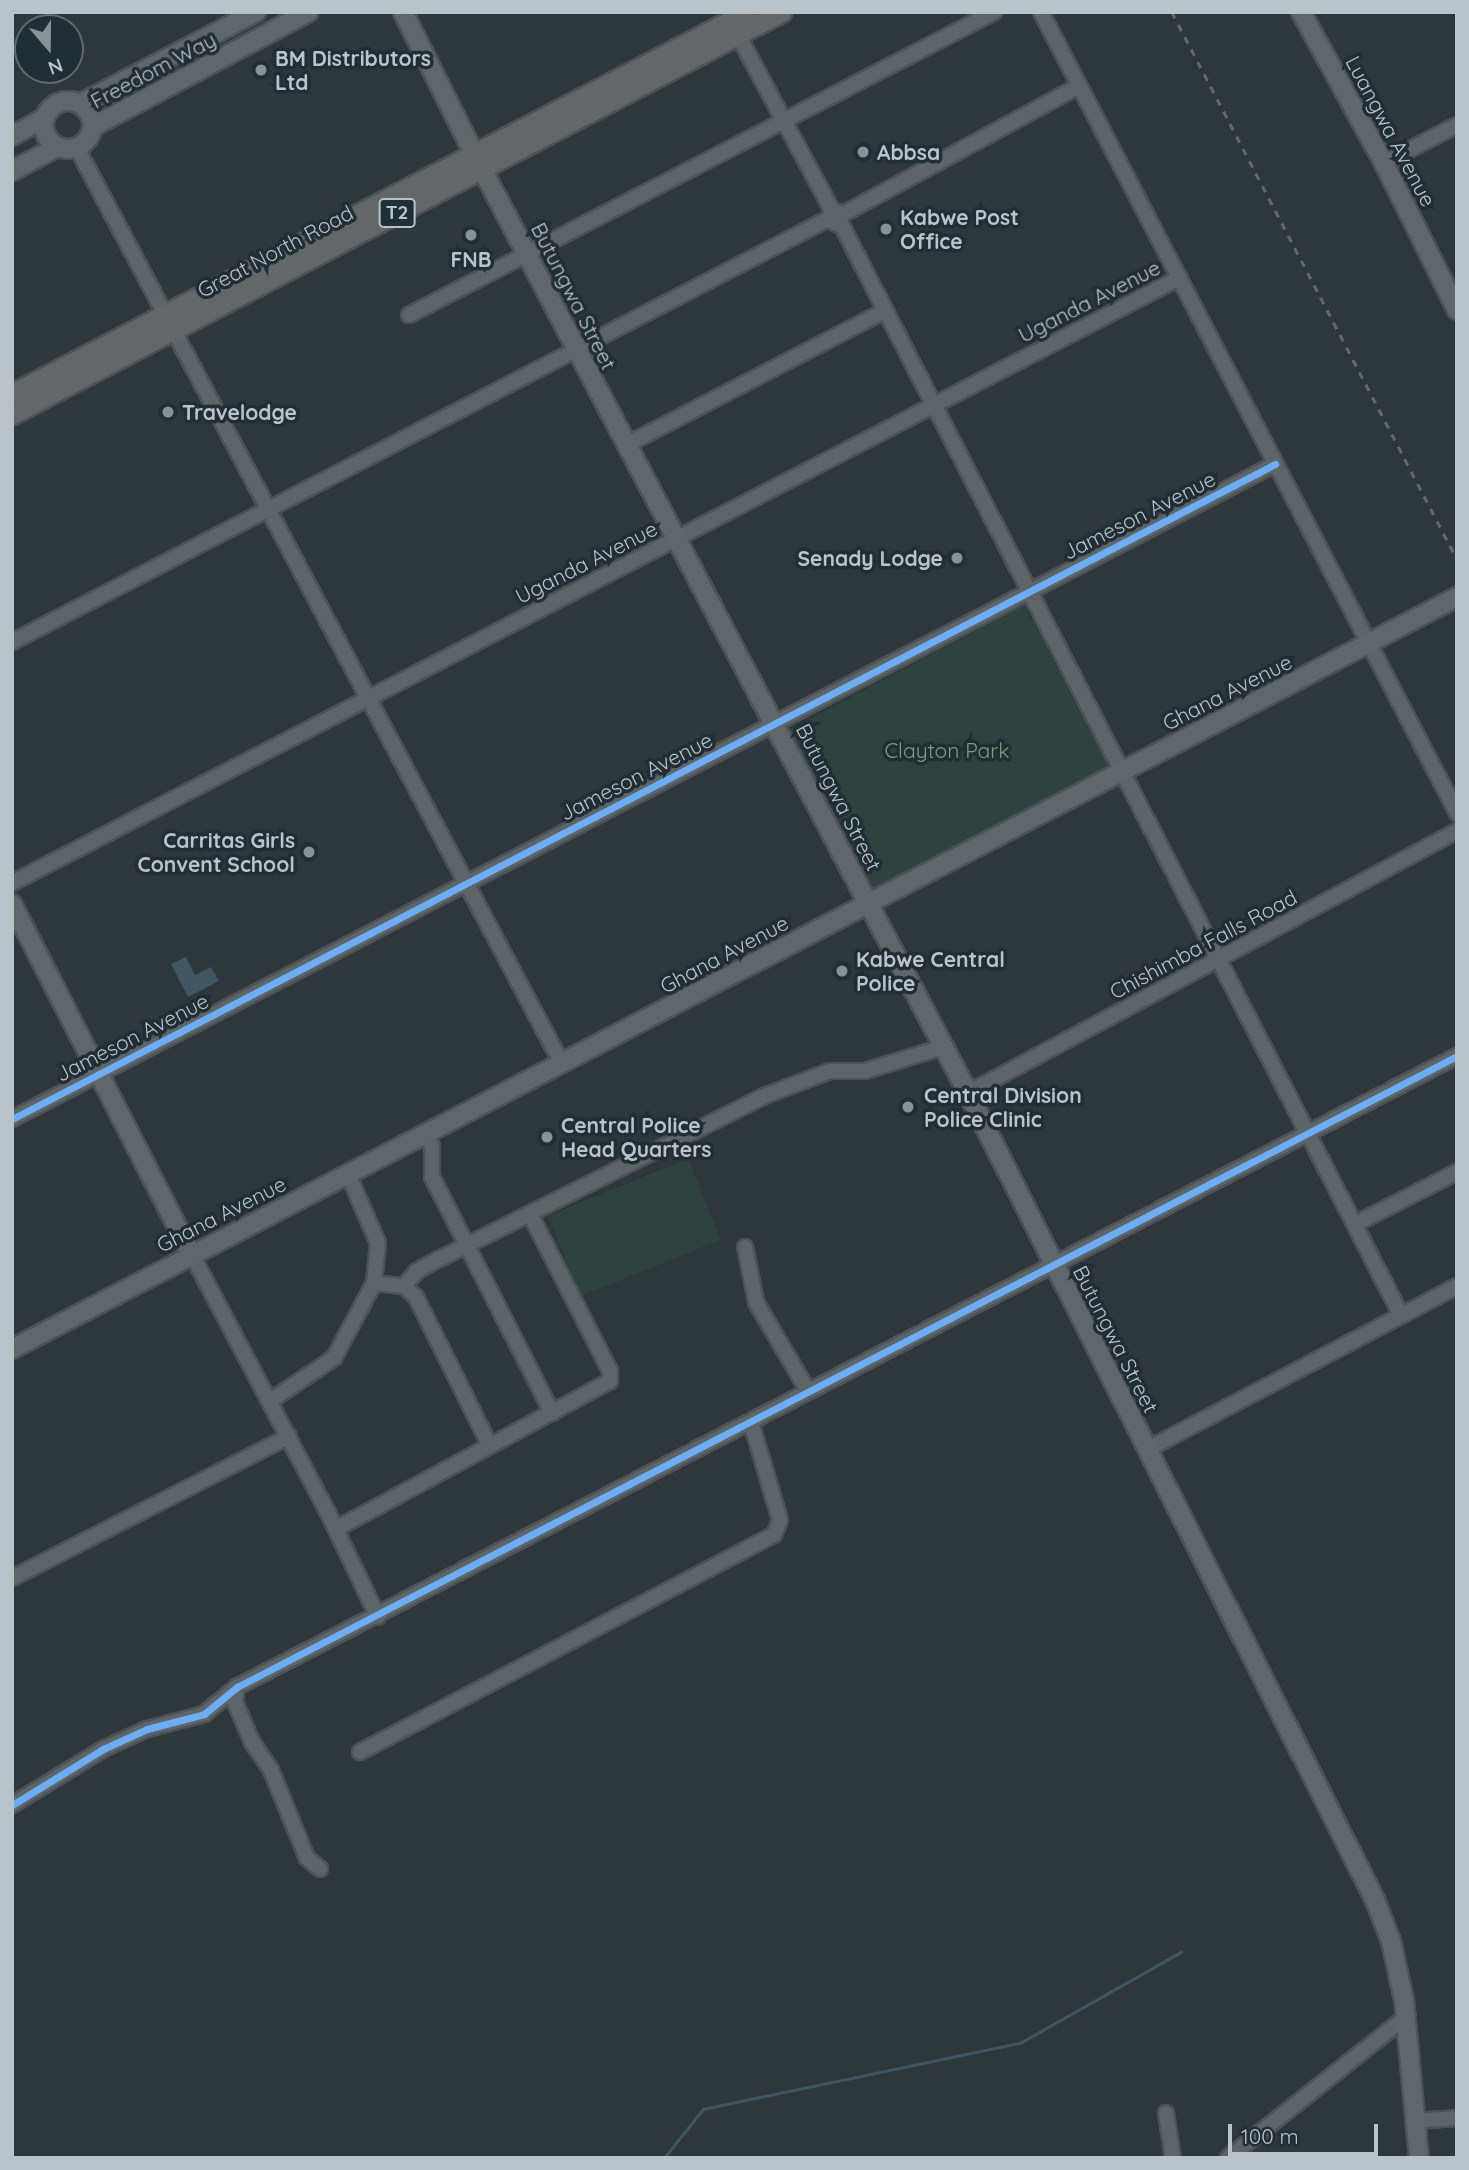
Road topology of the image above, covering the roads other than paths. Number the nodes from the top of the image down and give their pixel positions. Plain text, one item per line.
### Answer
1 (256, 12) edge
2 (309, 12) edge
3 (403, 12) edge
4 (781, 12) edge
5 (994, 12) edge
6 (1041, 12) edge
7 (1301, 12) edge
8 (735, 20) edge
9 (149, 68) junction
10 (1079, 86) junction
11 (160, 91) junction
12 (80, 104) junction
13 (44, 118) junction
14 (784, 122) junction
15 (1457, 125) edge
16 (92, 128) junction
17 (12, 136) edge
18 (57, 147) junction
19 (77, 148) junction
20 (478, 161) junction
21 (1384, 163) junction
22 (12, 171) edge
23 (836, 216) junction
24 (527, 256) junction
25 (1179, 278) junction
26 (1457, 310) edge
27 (885, 311) junction
28 (409, 315) dead end
29 (170, 322) junction
30 (575, 347) junction
31 (12, 394) edge
32 (934, 405) junction
33 (12, 414) edge
34 (626, 446) junction
35 (1275, 464) junction
36 (267, 507) junction
37 (675, 540) junction
38 (1029, 592) junction
39 (1457, 597) edge
40 (12, 642) edge
41 (1369, 644) junction
42 (369, 698) junction
43 (776, 723) junction
44 (1122, 772) junction
45 (1457, 813) edge
46 (1457, 831) edge
47 (12, 883) edge
48 (466, 883) junction
49 (12, 904) edge
50 (868, 904) junction
51 (1219, 959) junction
52 (943, 1047) junction
53 (1457, 1056) edge
54 (562, 1064) junction
55 (99, 1074) junction
56 (968, 1093) junction
57 (12, 1119) edge
58 (1308, 1133) junction
59 (425, 1134) junction
60 (1457, 1172) edge
61 (348, 1174) junction
62 (530, 1214) junction
63 (1355, 1224) junction
64 (468, 1245) junction
65 (745, 1247) dead end
66 (192, 1255) junction
67 (1053, 1266) junction
68 (374, 1283) junction
69 (404, 1286) junction
70 (1457, 1286) edge
71 (1401, 1315) junction
72 (12, 1349) edge
73 (808, 1391) junction
74 (270, 1401) junction
75 (552, 1413) junction
76 (751, 1422) junction
77 (289, 1436) junction
78 (490, 1446) junction
79 (1148, 1449) junction
80 (335, 1529) junction
81 (12, 1578) edge
82 (378, 1617) junction
83 (237, 1687) junction
84 (360, 1752) dead end
85 (12, 1805) edge
86 (320, 1870) dead end
87 (1406, 2017) junction
88 (1166, 2113) dead end
89 (1457, 2118) edge
90 (1415, 2121) junction
91 (1173, 2158) edge
92 (1228, 2158) edge
93 (1419, 2158) edge

1 - 9 main road, Freedom Way
2 - 11 main road, Freedom Way
3 - 20 main road, Butungwa Street
4 - 8 highway, Great North Road / T2
5 - 14 street
6 - 10 street
7 - 21 main road, Luangwa Avenue
8 - 14 street
8 - 20 highway, Great North Road / T2
9 - 11 main road
9 - 12 main road, Freedom Way
10 - 23 street
10 - 25 street
11 - 16 main road, Freedom Way
12 - 13 main road
12 - 16 main road
13 - 17 main road
13 - 18 main road
14 - 23 street
14 - 24 street
15 - 21 street
16 - 19 main road
18 - 19 main road
18 - 22 main road
19 - 29 street
20 - 24 main road, Butungwa Street
20 - 29 highway, Great North Road / T2
21 - 26 main road, Luangwa Avenue
23 - 27 street
23 - 30 street
24 - 28 street
24 - 30 main road, Butungwa Street
25 - 32 street, Uganda Avenue
25 - 35 street
27 - 32 street
27 - 34 street
29 - 31 highway, Great North Road / T2
29 - 33 highway, Great North Road / T2
29 - 36 street
30 - 34 main road, Butungwa Street
30 - 36 street
32 - 37 street, Uganda Avenue
32 - 38 street
34 - 37 main road, Butungwa Street
35 - 38 street, Jameson Avenue
35 - 41 street
36 - 40 street
36 - 42 street
37 - 42 street, Uganda Avenue
37 - 43 main road, Butungwa Street
38 - 43 street, Jameson Avenue
38 - 44 street
39 - 41 main road, Ghana Avenue
41 - 44 main road, Ghana Avenue
41 - 45 street
42 - 47 street, Uganda Avenue
42 - 48 street
43 - 48 street, Jameson Avenue
43 - 50 main road, Butungwa Street
44 - 50 main road, Ghana Avenue
44 - 51 street
46 - 51 street, Chishimba Falls Road
48 - 54 street
48 - 55 street, Jameson Avenue
49 - 55 main road
50 - 52 main road, Butungwa Street
50 - 54 main road, Ghana Avenue
51 - 56 street, Chishimba Falls Road
51 - 58 street
52 - 56 main road, Butungwa Street
52 - 62 street
53 - 58 street
54 - 59 main road, Ghana Avenue
55 - 57 street, Jameson Avenue
55 - 66 main road
56 - 67 main road, Butungwa Street
58 - 63 street
58 - 67 street
59 - 61 main road, Ghana Avenue
59 - 64 street
60 - 63 street
61 - 66 main road, Ghana Avenue
61 - 68 street
62 - 64 street
62 - 75 street
63 - 71 street
64 - 69 street
64 - 75 street
65 - 73 street
66 - 72 main road, Ghana Avenue
66 - 74 street
67 - 73 street
67 - 79 main road, Butungwa Street
68 - 69 street
68 - 74 street
69 - 78 street
70 - 71 street
71 - 79 street
73 - 76 street
74 - 77 street
75 - 78 street
76 - 82 street
76 - 84 street
77 - 80 street
77 - 81 street
78 - 80 street
79 - 87 main road, Butungwa Street
80 - 82 street
82 - 83 street
83 - 85 street
83 - 86 street
87 - 90 main road, Butungwa Street
87 - 92 street
88 - 91 street
89 - 90 street
90 - 93 main road, Butungwa Street

